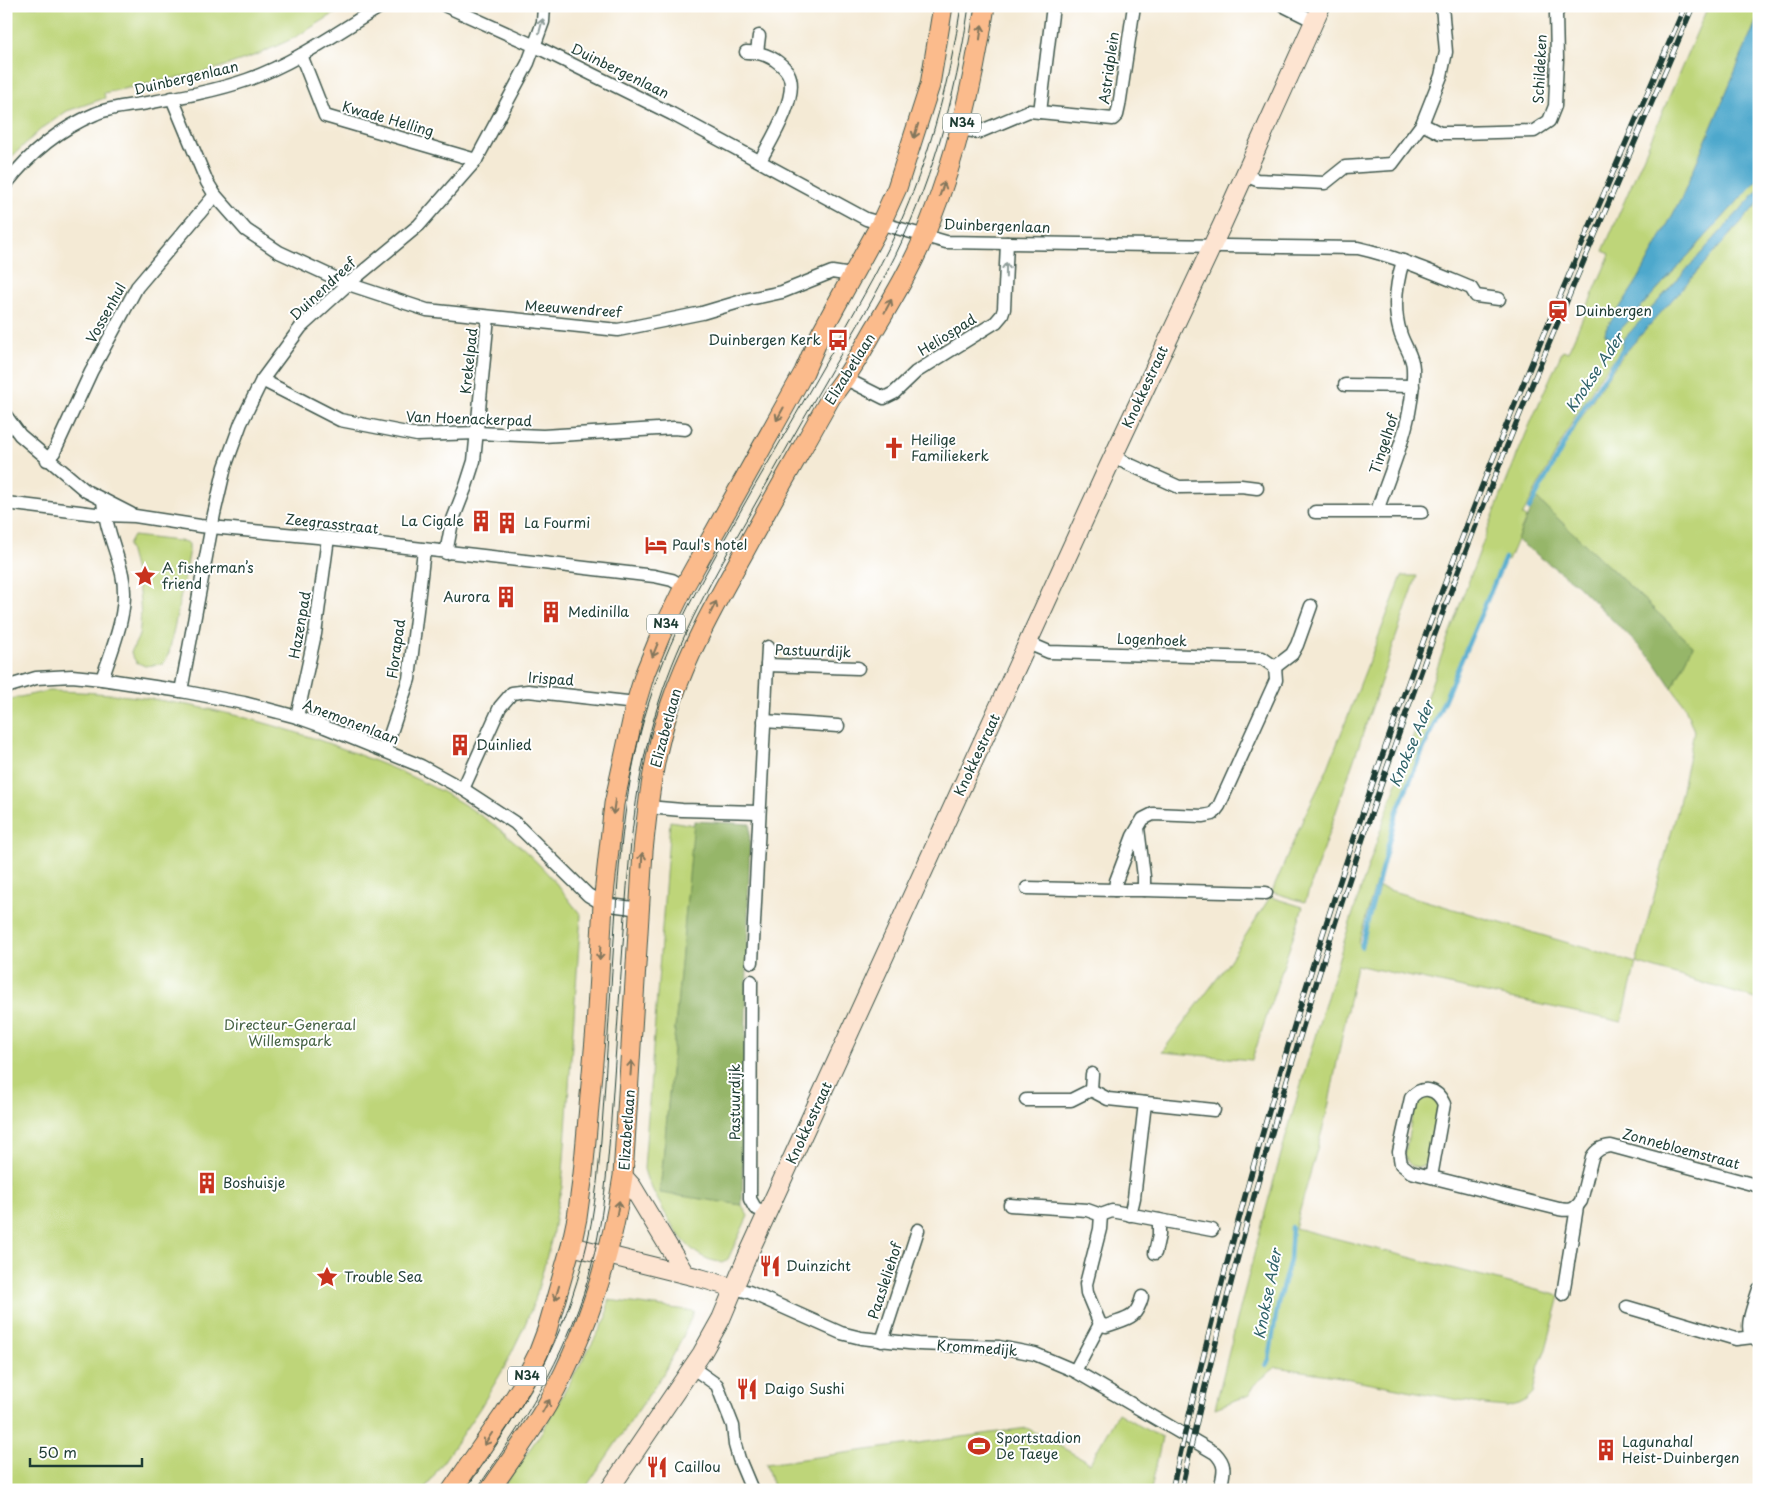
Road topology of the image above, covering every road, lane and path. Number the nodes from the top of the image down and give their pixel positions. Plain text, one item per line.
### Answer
1 (381, 6) edge
2 (446, 6) edge
3 (544, 6) edge
4 (943, 6) edge
5 (985, 6) edge
6 (1053, 6) edge
7 (1134, 6) edge
8 (1284, 6) edge
9 (1442, 6) edge
10 (1560, 6) edge
11 (1318, 14) edge
12 (758, 36) dead end
13 (535, 46) junction
14 (301, 55) junction
15 (172, 98) junction
16 (1040, 112) junction
17 (1422, 124) junction
18 (960, 129) junction
19 (476, 160) junction
20 (760, 161) junction
21 (1244, 175) junction
22 (6, 184) edge
23 (215, 195) junction
24 (881, 223) junction
25 (924, 235) junction
26 (1006, 243) junction
27 (1212, 245) junction
28 (1403, 261) junction
29 (852, 278) junction
30 (348, 284) junction
31 (1499, 299) dead end
32 (488, 317) junction
33 (846, 379) junction
34 (262, 380) junction
35 (1345, 385) dead end
36 (1413, 386) junction
37 (6, 416) edge
38 (685, 429) dead end
39 (477, 433) junction
40 (1113, 457) junction
41 (47, 460) junction
42 (1257, 488) dead end
43 (103, 500) junction
44 (6, 503) edge
45 (1377, 511) junction
46 (1315, 512) dead end
47 (1422, 512) dead end
48 (104, 515) junction
49 (135, 516) junction
50 (212, 528) junction
51 (328, 538) junction
52 (424, 550) junction
53 (446, 553) junction
54 (684, 586) junction
55 (1311, 606) dead end
56 (1028, 643) junction
57 (768, 647) dead end
58 (767, 665) junction
59 (1275, 667) junction
60 (858, 668) dead end
61 (102, 679) junction
62 (6, 686) edge
63 (181, 691) junction
64 (636, 704) junction
65 (297, 717) junction
66 (764, 722) junction
67 (838, 726) dead end
68 (385, 750) junction
69 (463, 789) junction
70 (648, 807) junction
71 (758, 812) junction
72 (1138, 828) junction
73 (1027, 888) dead end
74 (1115, 890) junction
75 (1144, 890) junction
76 (1266, 893) dead end
77 (603, 904) junction
78 (640, 909) junction
79 (752, 962) dead end
80 (751, 980) dead end
81 (1092, 1074) dead end
82 (1091, 1090) junction
83 (1026, 1100) dead end
84 (1145, 1103) junction
85 (1214, 1110) dead end
86 (624, 1176) junction
87 (1431, 1177) junction
88 (1759, 1186) edge
89 (1010, 1205) dead end
90 (1578, 1207) junction
91 (768, 1213) junction
92 (1101, 1214) junction
93 (1130, 1215) junction
94 (1159, 1220) junction
95 (918, 1230) dead end
96 (1212, 1230) dead end
97 (571, 1246) junction
98 (1155, 1253) dead end
99 (608, 1256) junction
100 (685, 1274) junction
101 (734, 1288) junction
102 (1759, 1288) edge
103 (1563, 1294) dead end
104 (1142, 1297) dead end
105 (1627, 1307) dead end
106 (1100, 1324) junction
107 (1756, 1339) edge
108 (882, 1341) junction
109 (693, 1368) junction
110 (1075, 1371) junction
111 (452, 1490) edge
112 (490, 1490) edge
113 (609, 1490) edge
114 (752, 1490) edge
115 (1220, 1490) edge

1 - 14 street, Duinbergenlaan
2 - 13 street, Duinbergenlaan
13 -> 3 street, Duinendreef
4 -> 24 main road, N34
18 -> 5 main road, Elizabetlaan / N34
6 - 16 street
7 - 16 street, Astridplein
8 - 11 street
9 - 17 street
10 - 17 street, Schildeken
11 - 21 street, Knokkestraat
12 - 20 street
13 - 19 street, Duinendreef
13 - 20 street, Duinbergenlaan
14 - 15 street, Duinbergenlaan
14 - 19 street, Kwade Helling
15 - 22 street, Duinbergenlaan
15 - 23 street, Meeuwendreef
16 - 18 street, Astridplein
17 - 21 street
25 -> 18 main road, Elizabetlaan / N34
19 - 30 street, Duinendreef
20 - 24 street, Duinbergenlaan
21 - 27 street, Knokkestraat
23 - 30 street, Meeuwendreef
23 - 41 street, Vossenhul
24 - 25 street, Duinbergenlaan
24 - 29 main road, N34
25 - 26 street, Duinbergenlaan
33 -> 25 main road, Elizabetlaan / N34
26 - 27 street, Duinbergenlaan
33 -> 26 street, Heliospad
27 - 28 street, Duinbergenlaan
27 - 40 street, Knokkestraat
28 - 31 street, Duinbergenlaan
28 - 36 street, Tingelhof
29 - 32 street, Meeuwendreef
29 -> 54 main road, N34
30 - 32 street, Meeuwendreef
30 - 34 street, Duinendreef
32 - 39 street, Krekelpad
70 -> 33 main road, Elizabetlaan / N34
34 - 39 street, Van Hoenackerpad
34 - 50 street, Duinendreef
35 - 36 street
36 - 45 street, Tingelhof
37 - 41 street
38 - 39 street, Van Hoenackerpad
39 - 53 street, Krekelpad
40 - 42 street
40 - 56 street, Knokkestraat
41 - 43 street
43 - 48 street
43 - 49 street
44 - 48 street, Zeegrasstraat
45 - 46 street
45 - 47 street
48 - 49 street, Zeegrasstraat
48 - 61 street
49 - 50 street, Zeegrasstraat
50 - 51 street, Zeegrasstraat
50 - 63 street, Duinendreef
51 - 52 street, Zeegrasstraat
51 - 65 street, Hazenpad
52 - 53 street, Zeegrasstraat
52 - 68 street, Florapad
53 - 54 street, Zeegrasstraat
54 -> 64 main road, N34
55 - 59 street
56 - 59 street, Logenhoek
56 - 91 street, Knokkestraat
57 - 58 street, Pastuurdijk
58 - 60 street, Pastuurdijk
58 - 66 street, Pastuurdijk
59 - 72 street
61 - 62 street, Anemonenlaan
61 - 63 street, Anemonenlaan
63 - 65 street, Anemonenlaan
64 - 69 street, Irispad
64 -> 77 main road, N34
65 - 68 street, Anemonenlaan
66 - 67 street
66 - 71 street, Pastuurdijk
68 - 69 street, Anemonenlaan
69 - 77 street, Anemonenlaan
70 - 71 street
78 -> 70 main road, Elizabetlaan / N34
71 - 79 street, Pastuurdijk
72 - 74 street
72 - 75 street
73 - 74 street
74 - 75 street
75 - 76 street
77 - 78 street, Anemonenlaan
77 -> 97 main road, N34
86 -> 78 main road, Elizabetlaan / N34
80 - 91 street, Pastuurdijk
81 - 82 street
82 - 83 street
82 - 84 street
84 - 85 street
84 - 93 street
99 -> 86 main road, Elizabetlaan / N34
86 - 100 street
87 - 87 street
87 - 90 street
88 - 90 street, Zonnebloemstraat
89 - 92 street
90 - 103 street, Zonnebloemstraat
91 - 101 street, Knokkestraat
92 - 93 street
92 - 106 street
93 - 94 street
94 - 96 street
94 - 98 street
95 - 108 street, Paasleliehof
97 - 99 street, Krommedijk
97 -> 111 main road, N34
99 - 100 street, Krommedijk
112 -> 99 main road, Elizabetlaan / N34
100 - 101 street, Krommedijk
101 - 108 street, Krommedijk
101 - 109 street, Knokkestraat
102 - 107 street
104 - 106 street
105 - 107 street
106 - 110 street
108 - 110 street, Krommedijk
109 - 113 street, Knokkestraat
109 - 114 street
110 - 115 street, Krommedijk

